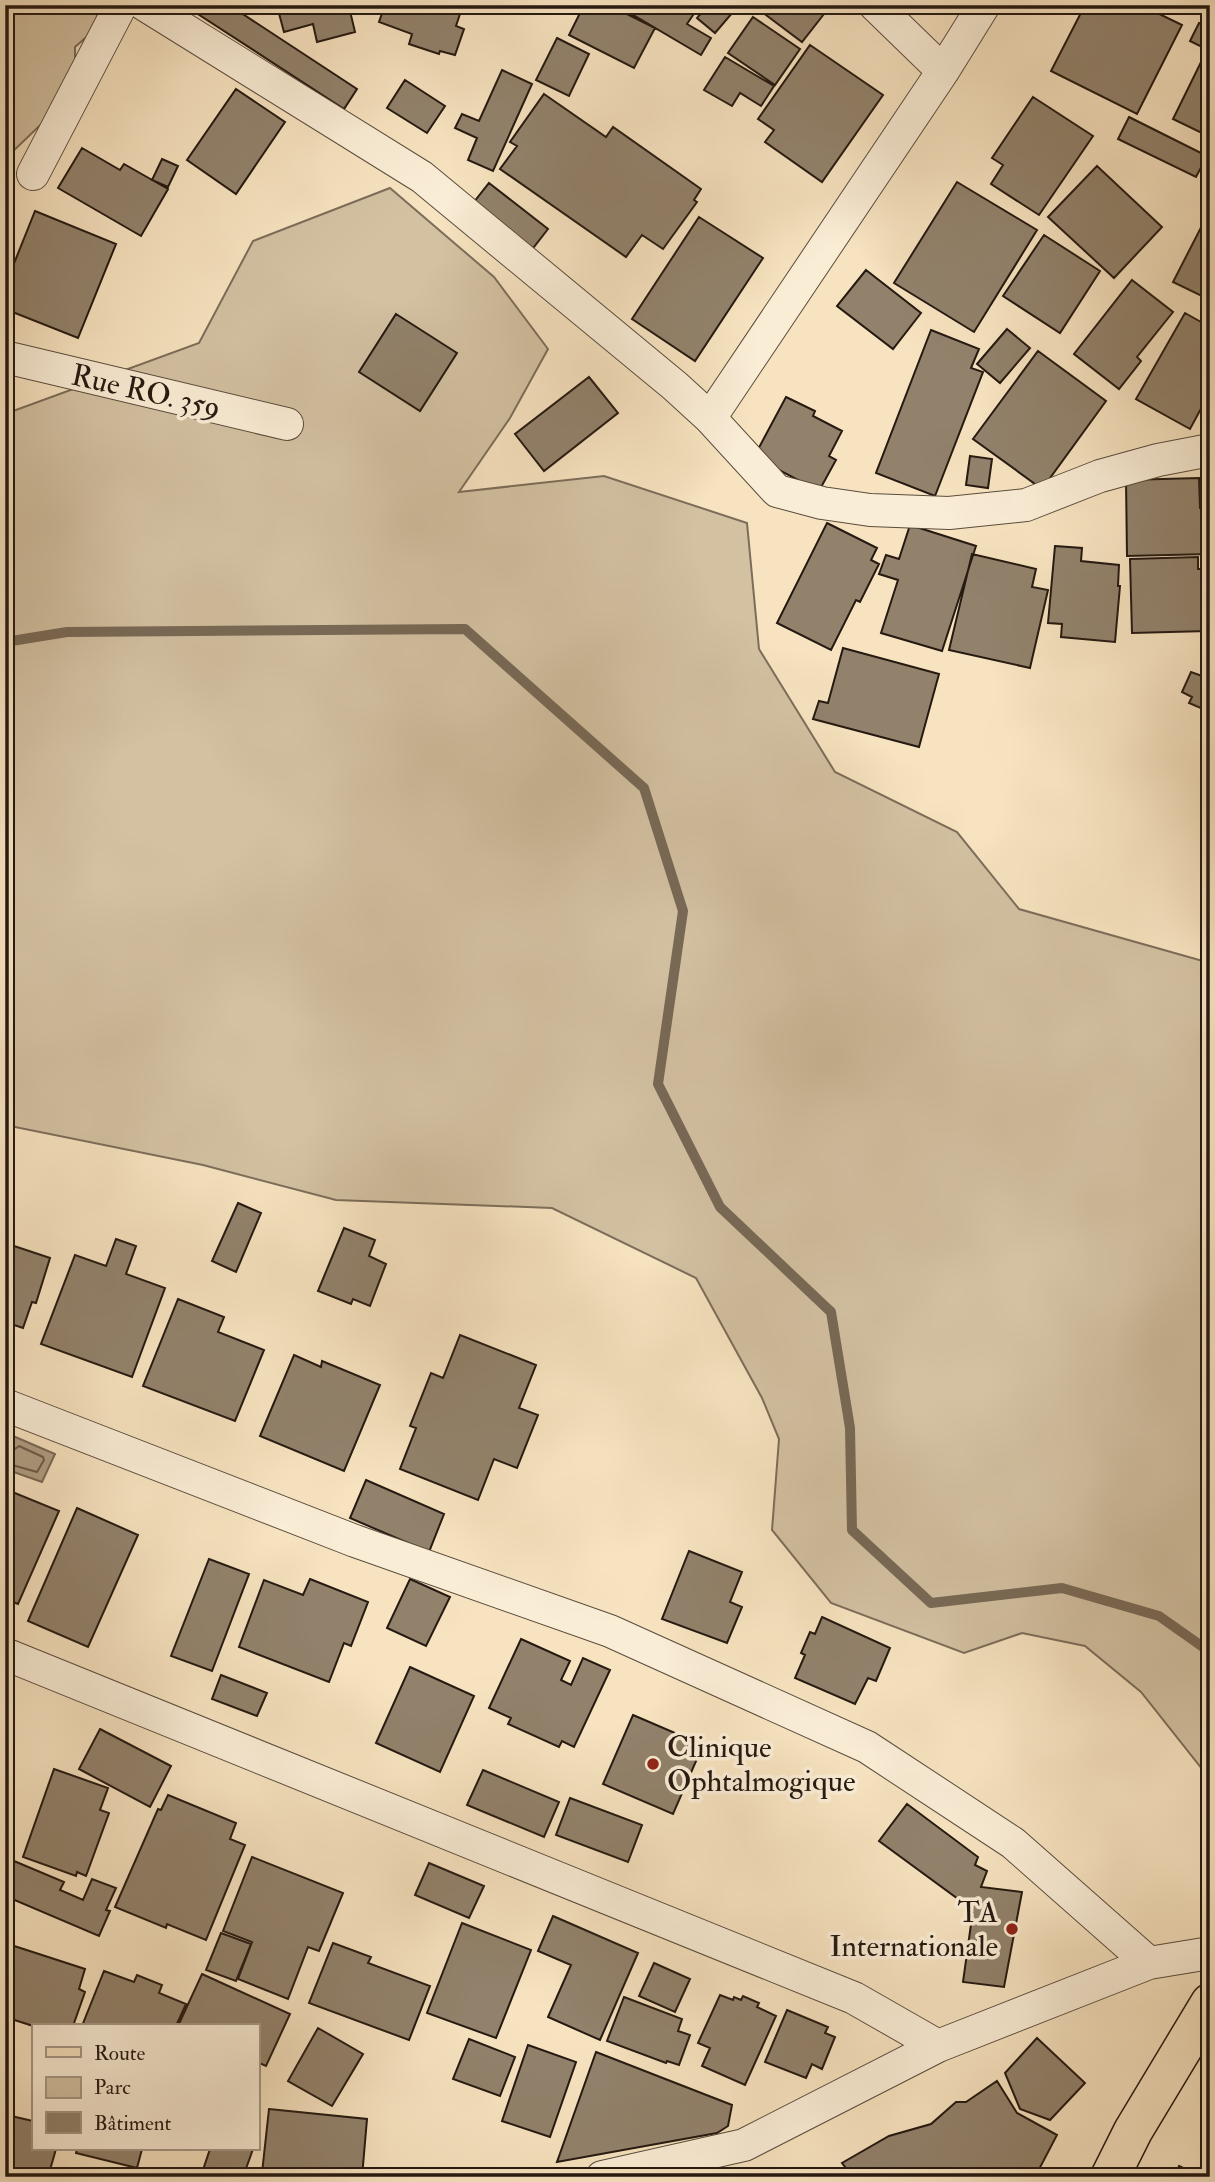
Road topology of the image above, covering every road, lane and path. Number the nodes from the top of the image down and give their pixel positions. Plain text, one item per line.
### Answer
1 (121, 5) edge
2 (145, 5) edge
3 (875, 5) edge
4 (984, 5) edge
5 (943, 71) junction
6 (33, 174) dead end
7 (5, 357) edge
8 (710, 418) junction
9 (287, 424) dead end
10 (1210, 450) edge
11 (5, 1405) edge
12 (5, 1654) edge
13 (1210, 1952) edge
14 (1149, 1963) junction
15 (1210, 2003) edge
16 (938, 2046) junction
17 (602, 2177) edge
18 (1110, 2177) edge

1 - 6 street
2 - 8 street
3 - 5 street
4 - 5 street
5 - 8 street
7 - 9 street, Rue RO. 359
8 - 10 street
11 - 14 street
12 - 16 street
13 - 14 street
14 - 16 street
15 - 18 main road
16 - 17 street

